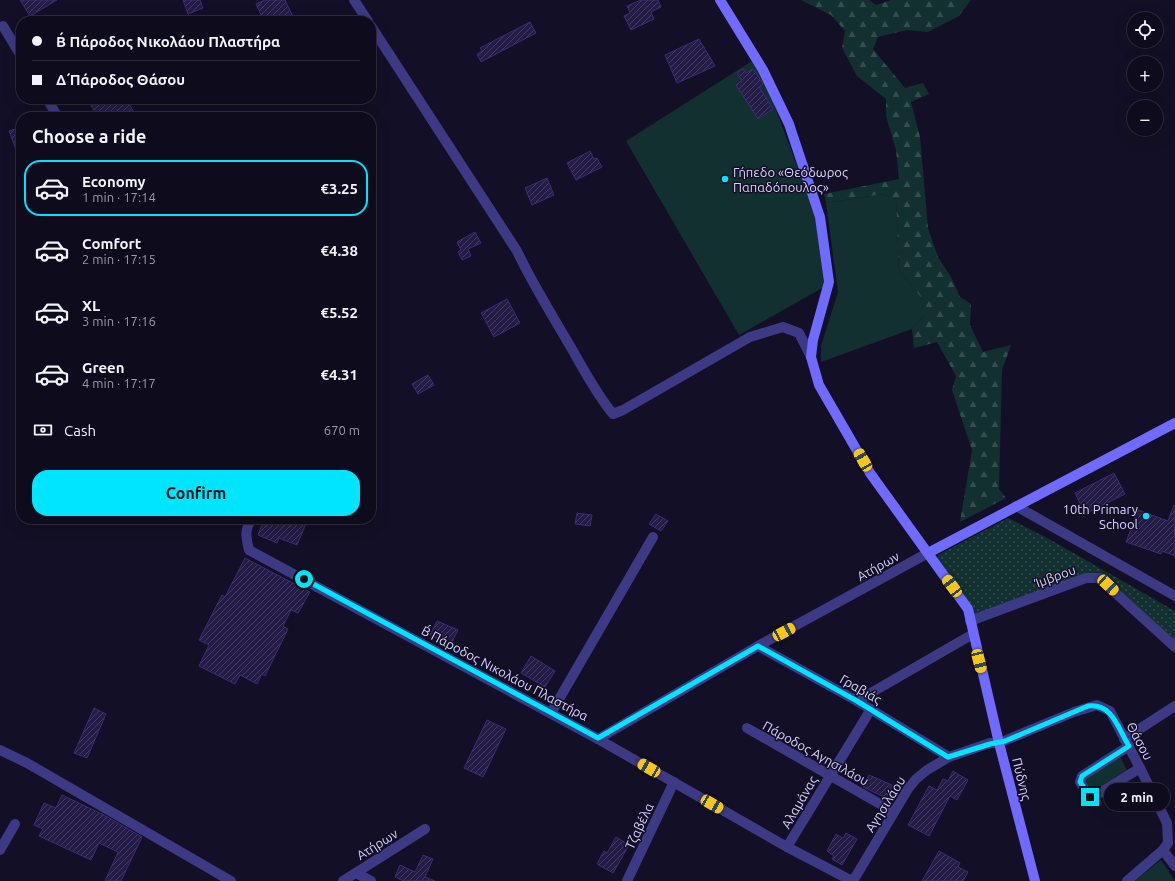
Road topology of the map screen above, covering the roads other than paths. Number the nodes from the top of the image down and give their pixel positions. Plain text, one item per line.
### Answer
1 (354, 0) edge
2 (720, 0) edge
3 (363, 16) edge
4 (3, 26) dead end
5 (376, 36) edge
6 (16, 48) edge
7 (811, 357) junction
8 (1175, 423) edge
9 (1016, 506) junction
10 (249, 524) edge
11 (653, 536) dead end
12 (928, 554) junction
13 (1175, 596) edge
14 (970, 621) junction
15 (973, 634) junction
16 (758, 646) junction
17 (1175, 647) edge
18 (857, 701) junction
19 (1175, 706) edge
20 (871, 709) junction
21 (551, 713) junction
22 (747, 728) dead end
23 (598, 738) junction
24 (1127, 742) junction
25 (999, 744) junction
26 (0, 750) edge
27 (948, 757) junction
28 (1140, 768) junction
29 (830, 775) junction
30 (674, 782) junction
31 (894, 812) junction
32 (16, 824) dead end
33 (425, 829) dead end
34 (788, 847) junction
35 (0, 850) edge
36 (1163, 850) junction
37 (1175, 866) edge
38 (356, 873) junction
39 (1132, 880) edge
40 (231, 881) edge
41 (343, 881) edge
42 (371, 881) edge
43 (627, 881) edge
44 (852, 881) edge
45 (1035, 881) edge

1 - 3 street
2 - 7 street
4 - 6 street
5 - 7 street
7 - 12 street, Πύδνης
8 - 9 street, Ατήρων
9 - 12 street, Ατήρων
9 - 13 street
10 - 21 street, Β΄ Πάροδος Νικολάου Πλαστήρα
11 - 21 street
12 - 14 street, Πύδνης
12 - 16 street, Ατήρων
14 - 15 street, Πύδνης
14 - 17 street, Ίμβρου
15 - 18 street
15 - 25 street, Πύδνης
16 - 18 street, Γραβιάς
16 - 23 street, Ατήρων
18 - 20 street, Γραβιάς
19 - 24 street
20 - 27 street, Γραβιάς
20 - 29 street, Αλαμάνας
21 - 23 street, Β΄ Πάροδος Νικολάου Πλαστήρα
22 - 29 street, Πάροδος Αγησιλάου
23 - 30 street, Β΄ Πάροδος Νικολάου Πλαστήρα
24 - 25 street, Θάσου
24 - 28 street, Θάσου
24 - 28 street
25 - 27 street, Αγησιλάου
25 - 45 street, Πύδνης
26 - 40 street
27 - 31 street, Αγησιλάου
28 - 36 street, Θάσου
29 - 31 street, Πάροδος Αγησιλάου
29 - 34 street, Αλαμάνας
30 - 34 street, Β΄ Πάροδος Νικολάου Πλαστήρα
30 - 43 street, Τζαβέλα
31 - 44 street, Αγησιλάου
32 - 35 street
33 - 38 street, Ατήρων
34 - 44 street, Β΄ Πάροδος Νικολάου Πλαστήρα
36 - 37 street
36 - 39 street
38 - 41 street, Ατήρων
38 - 42 street

